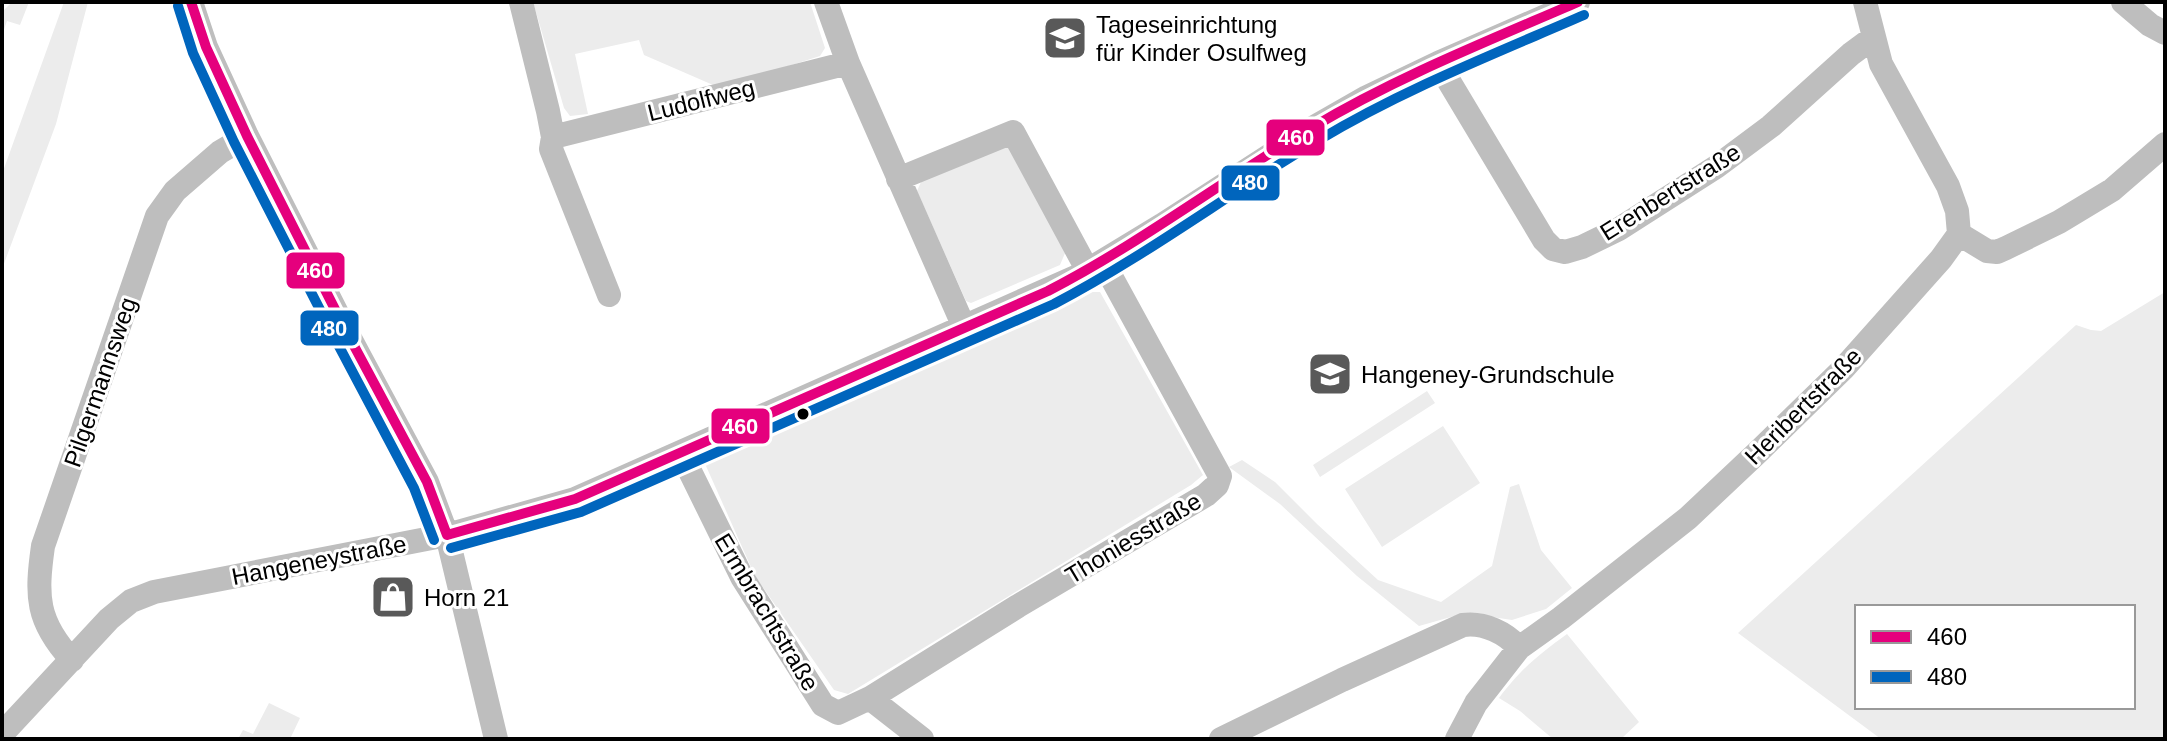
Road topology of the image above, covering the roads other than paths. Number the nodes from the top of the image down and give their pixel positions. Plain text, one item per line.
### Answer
1 (191, 2) edge
2 (521, 2) edge
3 (826, 2) edge
4 (1578, 2) edge
5 (1865, 2) edge
6 (2123, 2) edge
7 (2165, 33) edge
8 (1874, 37) junction
9 (848, 63) junction
10 (1438, 63) junction
11 (247, 136) junction
12 (553, 137) junction
13 (2165, 144) edge
14 (898, 179) junction
15 (1959, 234) junction
16 (1096, 266) junction
17 (609, 295) dead end
18 (964, 327) junction
19 (681, 453) junction
20 (447, 535) junction
21 (1519, 648) junction
22 (72, 660) junction
23 (872, 697) junction
24 (2, 734) edge
25 (496, 739) edge
26 (922, 739) edge
27 (1221, 739) edge
28 (1457, 739) edge

1 - 11 street
2 - 12 street
3 - 9 street
4 - 10 street, Hangeneystraße
5 - 8 street
6 - 7 street
8 - 10 street, Erenbertstraße
8 - 15 street
9 - 12 street, Ludolfweg
9 - 14 street
10 - 16 street, Hangeneystraße
11 - 20 street
11 - 22 street, Pilgermannsweg
12 - 17 street
13 - 15 street
14 - 16 street, Thoniesstraße
14 - 18 street
15 - 21 street, Heribertstraße
16 - 18 street, Hangeneystraße
16 - 23 street, Thoniesstraße
18 - 19 street, Hangeneystraße
19 - 20 street, Hangeneystraße
19 - 23 street, Ermbrachtstraße
20 - 22 street, Hangeneystraße
20 - 25 street
21 - 27 street
21 - 28 street, Heribertstraße
22 - 24 street, Hangeneystraße
23 - 26 street

